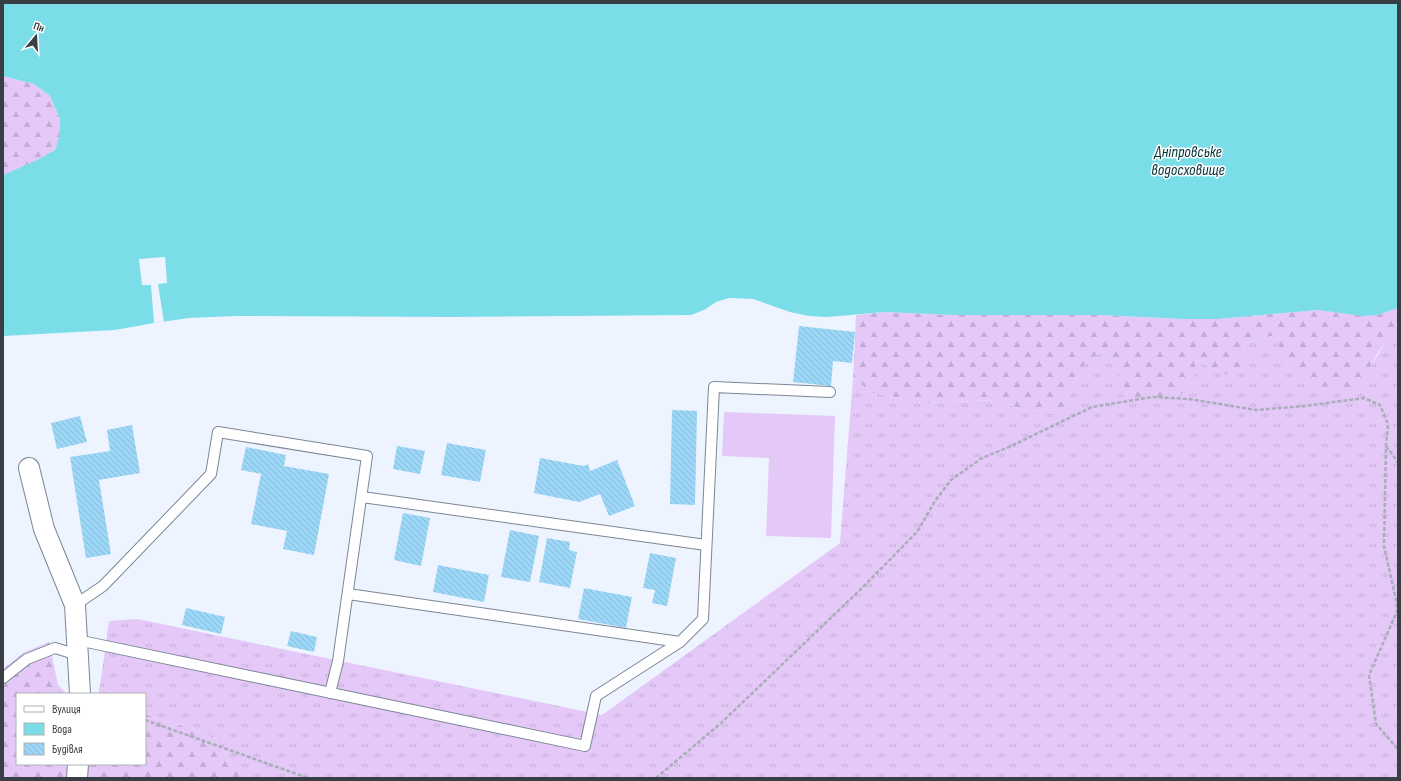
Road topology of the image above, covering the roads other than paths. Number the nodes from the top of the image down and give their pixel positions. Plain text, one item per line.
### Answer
1 (830, 392) dead end
2 (29, 468) dead end
3 (362, 497) junction
4 (706, 545) junction
5 (348, 594) junction
6 (75, 605) junction
7 (680, 642) junction
8 (77, 648) junction
9 (3, 678) edge
10 (80, 693) edge
11 (330, 693) junction
12 (78, 765) edge
13 (77, 778) edge

1 - 4 lane
2 - 6 street
3 - 4 lane
3 - 5 lane
3 - 6 lane
4 - 7 lane
5 - 7 lane
5 - 11 lane
6 - 8 street
7 - 11 lane
8 - 9 lane
8 - 10 street
8 - 11 lane
12 - 13 street

